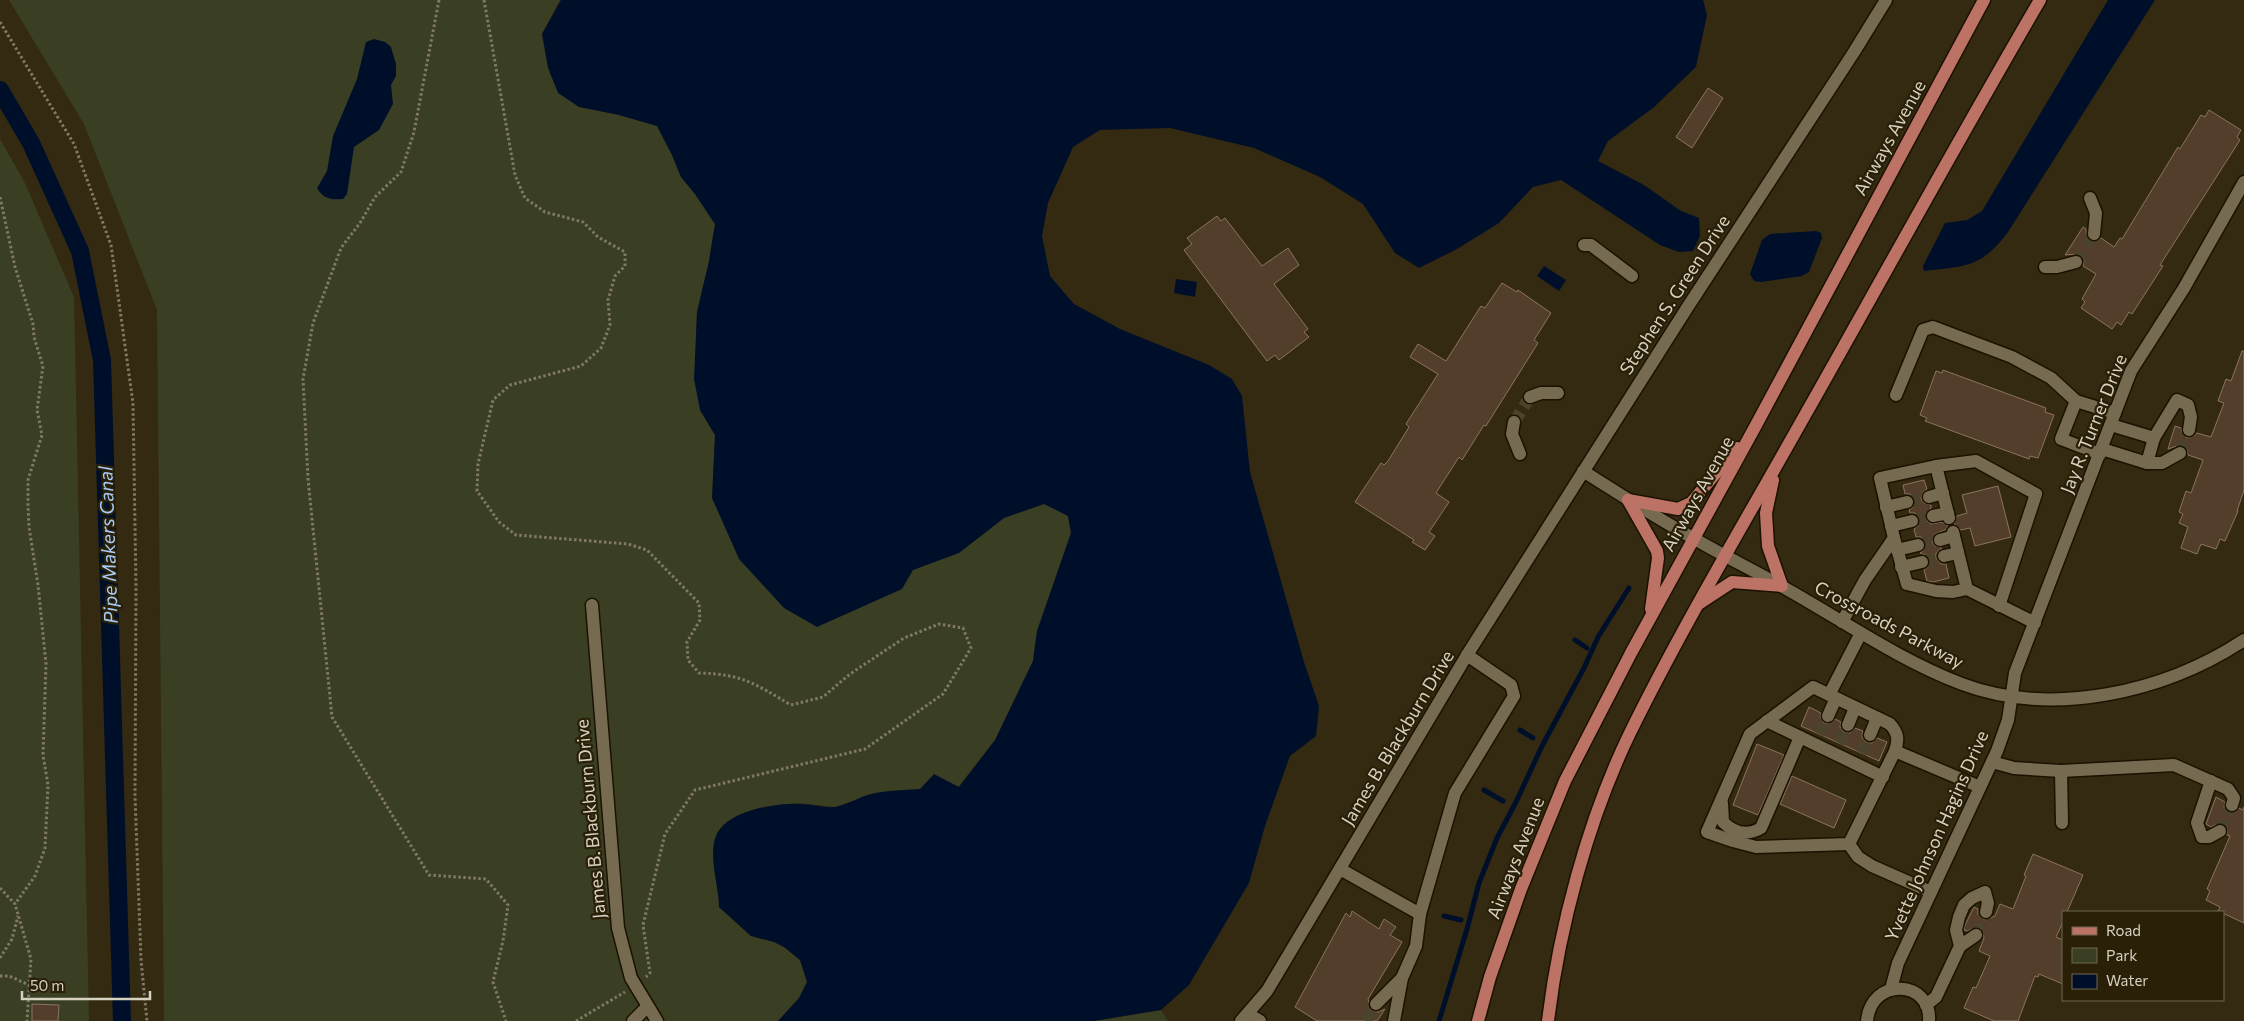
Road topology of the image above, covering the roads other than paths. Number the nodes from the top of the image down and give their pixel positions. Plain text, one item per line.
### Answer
1 (1886, 0) edge
2 (1984, 0) edge
3 (2040, 0) edge
4 (2244, 182) edge
5 (2090, 198) dead end
6 (2094, 234) tunnel mouth
7 (1584, 245) dead end
8 (2076, 262) dead end
9 (2045, 266) dead end
10 (1632, 276) dead end
11 (1558, 393) dead end
12 (1896, 395) dead end
13 (1530, 397) dead end
14 (2076, 401) junction
15 (2115, 413) junction
16 (1514, 422) tunnel mouth
17 (2111, 425) junction
18 (1755, 427) junction
19 (2190, 430) tunnel mouth
20 (2154, 438) junction
21 (2101, 452) junction
22 (2180, 453) tunnel mouth
23 (1520, 454) dead end
24 (2147, 463) junction
25 (1936, 466) junction
26 (1775, 470) junction
27 (1583, 471) junction
28 (1943, 493) junction
29 (1929, 497) tunnel mouth
30 (1628, 500) junction
31 (1907, 502) tunnel mouth
32 (1886, 507) junction
33 (1934, 516) tunnel mouth
34 (1912, 521) tunnel mouth
35 (1693, 538) junction
36 (1894, 538) junction
37 (1940, 540) tunnel mouth
38 (1918, 545) tunnel mouth
39 (1958, 553) junction
40 (1725, 555) junction
41 (1944, 556) tunnel mouth
42 (1922, 562) tunnel mouth
43 (1901, 566) junction
44 (1782, 586) junction
45 (1967, 589) junction
46 (592, 605) dead end
47 (1698, 605) junction
48 (1999, 606) junction
49 (1649, 619) junction
50 (1842, 622) junction
51 (2034, 623) junction
52 (1861, 633) junction
53 (2244, 640) edge
54 (1467, 655) junction
55 (1832, 696) junction
56 (2011, 696) junction
57 (1855, 708) junction
58 (1828, 716) tunnel mouth
59 (1877, 718) junction
60 (1767, 721) junction
61 (1848, 725) tunnel mouth
62 (1870, 735) tunnel mouth
63 (1800, 737) junction
64 (1895, 751) junction
65 (1992, 762) junction
66 (2061, 771) junction
67 (1883, 777) junction
68 (2211, 781) junction
69 (1980, 786) junction
70 (1723, 796) junction
71 (2232, 805) dead end
72 (2062, 823) dead end
73 (2220, 831) dead end
74 (1849, 844) junction
75 (1340, 869) junction
76 (1931, 892) junction
77 (1986, 912) tunnel mouth
78 (1420, 914) junction
79 (1976, 935) tunnel mouth
80 (1960, 946) junction
81 (1402, 978) junction
82 (1891, 989) junction
83 (1376, 1004) tunnel mouth
84 (1926, 1005) junction
85 (647, 1007) junction
86 (1245, 1017) edge
87 (633, 1021) edge
88 (657, 1021) edge
89 (1260, 1021) edge
90 (1394, 1021) edge
91 (1478, 1021) edge
92 (1548, 1021) edge
93 (1867, 1021) edge
94 (1929, 1021) edge

1 - 27 street, Stephen S. Green Drive
2 - 18 main road, Airways Avenue
3 - 26 main road
4 - 15 street, Jay R. Turner Drive
5 - 6 street
7 - 10 street
8 - 9 street
11 - 13 street
12 - 14 street
14 - 15 street
14 - 21 street
15 - 17 street, Jay R. Turner Drive
16 - 23 street
17 - 20 street
17 - 21 street, Jay R. Turner Drive
18 - 30 main road
18 - 35 main road, Airways Avenue
19 - 20 street
20 - 24 street
21 - 24 street
21 - 51 street, Jay R. Turner Drive
22 - 24 street
25 - 28 street
25 - 32 street
25 - 48 street
26 - 40 main road
26 - 44 main road
27 - 30 street
27 - 54 street, James B. Blackburn Drive
28 - 29 street
28 - 33 street
30 - 35 street
30 - 49 main road
31 - 32 street
32 - 36 street
34 - 36 street
35 - 40 street
35 - 49 main road, Airways Avenue
36 - 38 street
36 - 43 street
36 - 50 street
37 - 39 street
39 - 41 street
39 - 45 street
40 - 44 street, Crossroads Parkway
40 - 47 main road
42 - 43 street
43 - 45 street
44 - 47 main road
44 - 50 street, Crossroads Parkway
45 - 48 street
46 - 85 street, James B. Blackburn Drive
47 - 92 main road
48 - 51 street
49 - 91 main road, Airways Avenue
50 - 52 street, Crossroads Parkway
51 - 56 street, Jay R. Turner Drive
52 - 55 street
52 - 56 street, Crossroads Parkway
53 - 56 street, Crossroads Parkway
54 - 75 street, James B. Blackburn Drive
54 - 78 street
55 - 57 street
55 - 58 street
55 - 60 street
56 - 65 street, Yvette Johnson Hagins Drive
57 - 59 street
57 - 61 street
59 - 62 street
59 - 64 street
60 - 63 street
60 - 70 street
63 - 67 street
63 - 70 street
64 - 67 street
64 - 69 street
65 - 66 street
65 - 69 street, Yvette Johnson Hagins Drive
66 - 68 street
66 - 72 street
67 - 74 street
68 - 71 street
68 - 73 street
69 - 76 street, Yvette Johnson Hagins Drive
70 - 74 street
74 - 76 street
75 - 78 street
75 - 86 street, James B. Blackburn Drive
76 - 82 street, Yvette Johnson Hagins Drive
77 - 80 street
78 - 81 street
79 - 80 street
80 - 84 street
81 - 83 street
81 - 90 street
82 - 84 street
82 - 93 street
84 - 94 street
85 - 87 street
85 - 88 street, James B. Blackburn Drive
86 - 89 street

